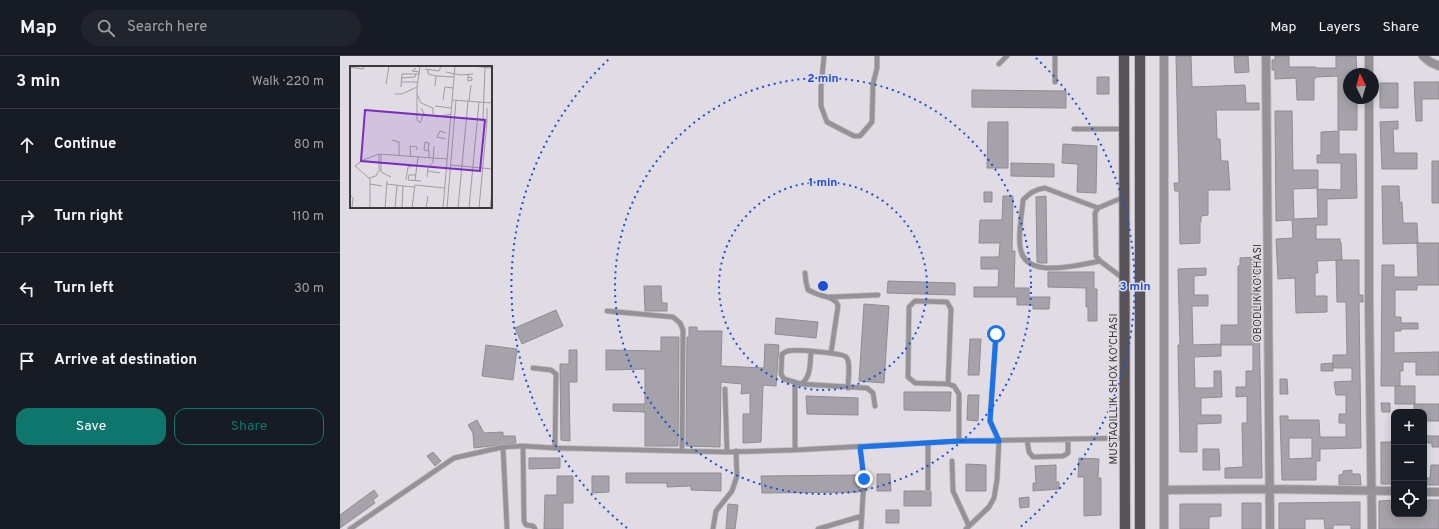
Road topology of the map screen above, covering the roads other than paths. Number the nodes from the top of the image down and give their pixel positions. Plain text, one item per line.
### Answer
1 (824, 56) edge
2 (877, 56) edge
3 (1008, 56) edge
4 (1055, 56) edge
5 (1124, 56) edge
6 (1140, 56) edge
7 (1164, 56) edge
8 (1266, 56) edge
9 (1369, 56) edge
10 (1422, 56) edge
11 (999, 64) dead end
12 (1439, 66) edge
13 (1369, 68) edge
14 (1055, 82) dead end
15 (1369, 104) edge
16 (1074, 129) dead end
17 (1124, 129) junction
18 (1124, 197) junction
19 (1098, 208) junction
20 (1100, 261) junction
21 (805, 273) dead end
22 (1124, 278) junction
23 (878, 295) dead end
24 (826, 297) junction
25 (607, 311) dead end
26 (996, 334) dead end
27 (811, 352) junction
28 (831, 353) junction
29 (533, 368) dead end
30 (795, 382) junction
31 (801, 384) junction
32 (948, 384) junction
33 (725, 388) dead end
34 (848, 388) junction
35 (875, 406) dead end
36 (1125, 438) junction
37 (1068, 439) junction
38 (1027, 440) junction
39 (959, 441) junction
40 (999, 441) junction
41 (928, 443) junction
42 (523, 446) junction
43 (503, 447) junction
44 (860, 447) junction
45 (555, 448) junction
46 (794, 450) junction
47 (682, 451) junction
48 (736, 451) junction
49 (727, 452) junction
50 (952, 461) dead end
51 (928, 489) dead end
52 (1270, 489) junction
53 (1164, 490) junction
54 (1372, 490) junction
55 (1391, 491) edge
56 (1427, 492) edge
57 (1439, 492) edge
58 (862, 516) junction
59 (967, 527) edge
60 (350, 529) edge
61 (507, 529) edge
62 (534, 529) edge
63 (714, 529) edge
64 (818, 529) edge
65 (861, 529) edge
66 (1125, 529) edge
67 (1140, 529) edge
68 (1164, 529) edge
69 (1270, 529) edge
70 (1372, 529) edge

1 - 2 lane
3 - 11 lane
4 - 14 lane
5 - 17 main road, MUSTAQILLIK SHOX KO'CHASI
6 - 67 main road
7 - 53 street
8 - 52 street, OBODLIK KO'CHASI
9 - 13 street
10 - 12 street
15 - 54 street
16 - 17 lane
17 - 18 main road, MUSTAQILLIK SHOX KO'CHASI
18 - 19 lane
18 - 22 main road, MUSTAQILLIK SHOX KO'CHASI
19 - 20 lane
19 - 20 lane
20 - 22 lane
21 - 24 lane
22 - 36 main road, MUSTAQILLIK SHOX KO'CHASI
23 - 24 lane
24 - 28 lane
25 - 47 lane
26 - 40 lane
27 - 28 lane
27 - 30 lane
27 - 31 lane
28 - 34 lane
29 - 45 lane
30 - 31 lane
30 - 46 lane
31 - 34 lane
32 - 32 lane
32 - 39 lane
33 - 49 lane
34 - 35 lane
36 - 37 lane
36 - 66 main road, MUSTAQILLIK SHOX KO'CHASI
37 - 38 lane
37 - 38 lane
38 - 40 lane
39 - 40 lane
39 - 41 lane
40 - 59 lane
41 - 44 lane
41 - 51 lane
42 - 43 lane
42 - 45 lane
42 - 62 lane
43 - 60 lane
43 - 61 lane
44 - 46 lane
44 - 58 lane
45 - 47 lane
46 - 48 lane
47 - 49 lane
48 - 49 lane
48 - 63 lane
50 - 59 lane
52 - 53 street
52 - 54 street
52 - 69 street, OBODLIK KO'CHASI
53 - 68 street
54 - 55 street
54 - 70 street
56 - 57 street
58 - 64 lane
58 - 65 lane

